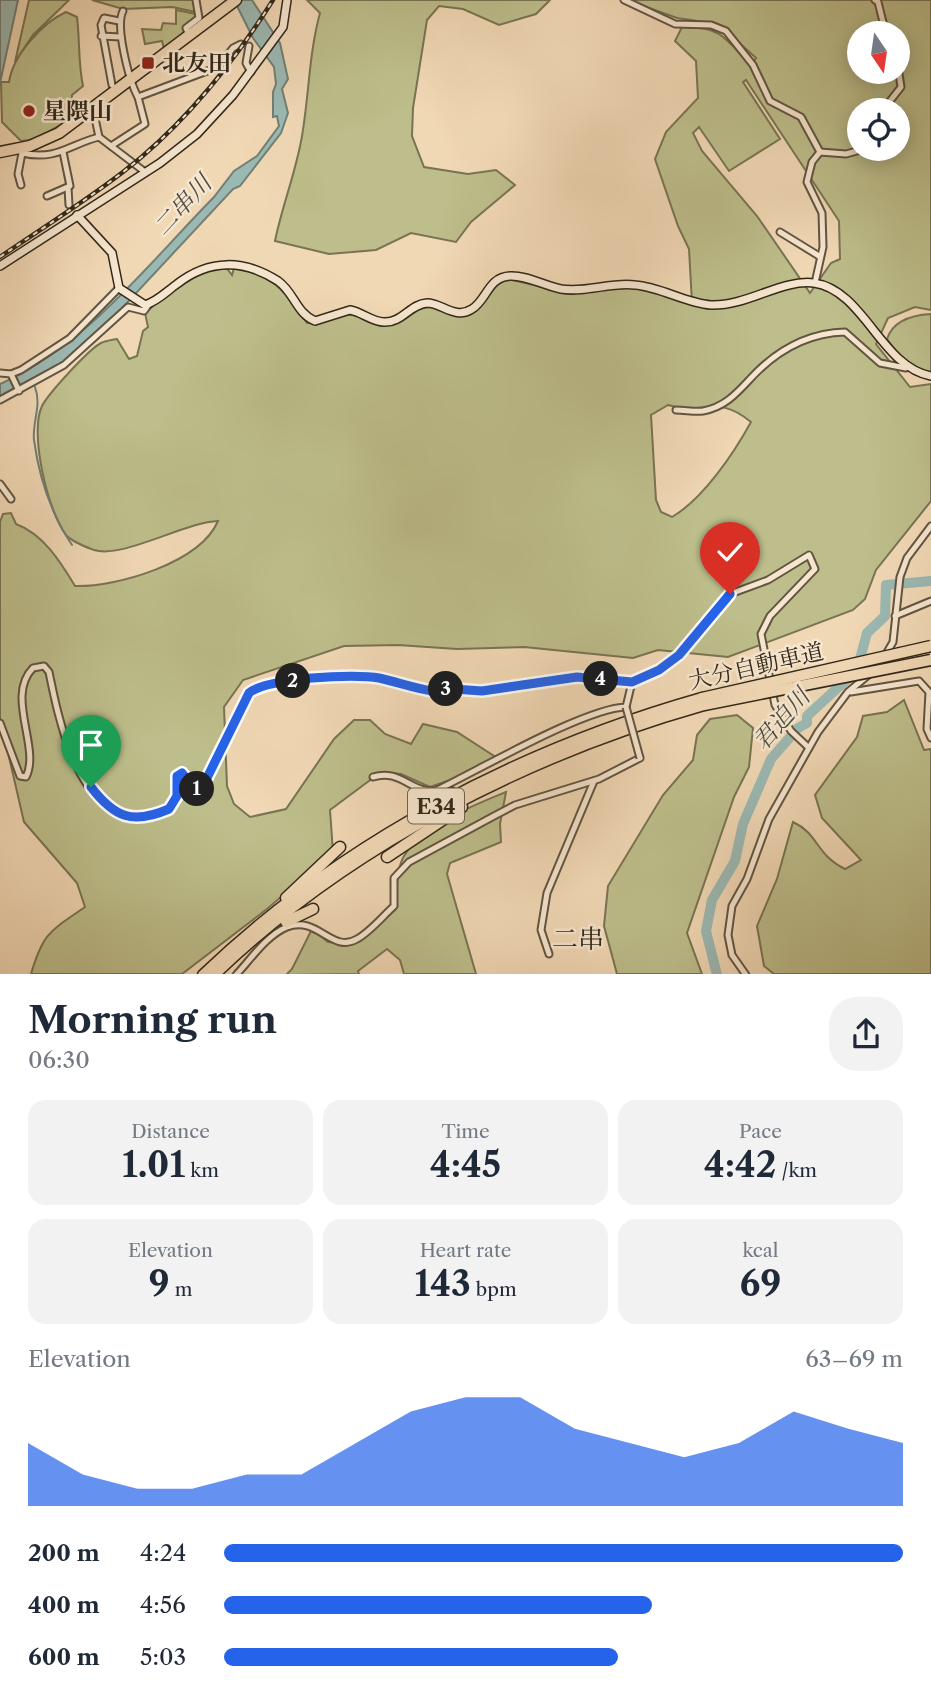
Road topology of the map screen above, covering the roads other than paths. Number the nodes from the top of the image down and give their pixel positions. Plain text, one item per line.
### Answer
1 (197, 0) edge
2 (236, 0) edge
3 (287, 0) edge
4 (624, 0) edge
5 (875, 0) edge
6 (122, 11) dead end
7 (119, 21) junction
8 (883, 21) edge
9 (190, 35) junction
10 (101, 36) junction
11 (121, 37) junction
12 (241, 44) dead end
13 (249, 46) dead end
14 (251, 72) junction
15 (131, 80) junction
16 (112, 85) dead end
17 (138, 97) junction
18 (93, 109) junction
19 (99, 137) junction
20 (111, 146) junction
21 (21, 150) junction
22 (4, 151) edge
23 (63, 152) junction
24 (820, 152) junction
25 (847, 154) edge
26 (145, 172) junction
27 (21, 185) dead end
28 (68, 188) junction
29 (47, 197) dead end
30 (69, 205) dead end
31 (77, 215) junction
32 (780, 232) dead end
33 (819, 256) junction
34 (0, 266) edge
35 (815, 283) junction
36 (120, 288) junction
37 (149, 304) junction
38 (906, 368) junction
39 (0, 373) edge
40 (12, 374) junction
41 (931, 376) edge
42 (19, 391) junction
43 (0, 400) edge
44 (676, 410) dead end
45 (0, 484) edge
46 (12, 499) dead end
47 (931, 526) edge
48 (931, 601) edge
49 (895, 616) junction
50 (931, 646) edge
51 (931, 660) edge
52 (632, 682) junction
53 (848, 692) junction
54 (703, 701) junction
55 (626, 707) junction
56 (0, 723) edge
57 (931, 738) edge
58 (808, 747) junction
59 (512, 772) junction
60 (373, 777) dead end
61 (594, 781) junction
62 (419, 800) dead end
63 (340, 847) dead end
64 (387, 858) dead end
65 (313, 909) dead end
66 (242, 939) junction
67 (549, 954) dead end
68 (217, 971) edge
69 (204, 974) edge
70 (237, 974) edge
71 (745, 974) edge

1 - 9 street
2 - 9 highway
3 - 14 street
4 - 24 street
5 - 8 street
6 - 7 street
7 - 10 street
7 - 11 street
9 - 15 highway
10 - 11 street
10 - 16 street
11 - 15 street
12 - 17 street
13 - 14 street
14 - 26 street
15 - 17 street
15 - 18 highway
17 - 20 street
18 - 19 street
18 - 21 highway
19 - 20 street
19 - 23 street
20 - 26 street
21 - 22 highway
21 - 23 street
21 - 27 street
23 - 28 street
24 - 25 street
24 - 33 street
26 - 31 street
28 - 29 street
28 - 30 street
31 - 34 street
31 - 36 street
32 - 33 street
33 - 35 street
35 - 37 street
35 - 38 street
36 - 37 street
36 - 40 street
37 - 42 street
38 - 41 street
38 - 44 street
39 - 40 street
40 - 42 street
42 - 43 street
45 - 46 street
47 - 49 street
48 - 49 street
49 - 53 street
50 - 54 highway, 大分自動車道 / E34, bridge
51 - 54 highway, 大分自動車道 / E34, bridge
52 - 55 street
52 - 56 street
52 - 58 street
53 - 57 street
53 - 58 street
54 - 59 highway, 大分自動車道 / E34
55 - 60 street
55 - 61 street, bridge
58 - 71 street
59 - 62 highway
59 - 64 highway
59 - 66 highway, 大分自動車道 / E34
59 - 68 highway, 大分自動車道 / E34
61 - 67 street
61 - 70 street
63 - 66 highway
65 - 68 highway
66 - 69 highway, 大分自動車道 / E34

